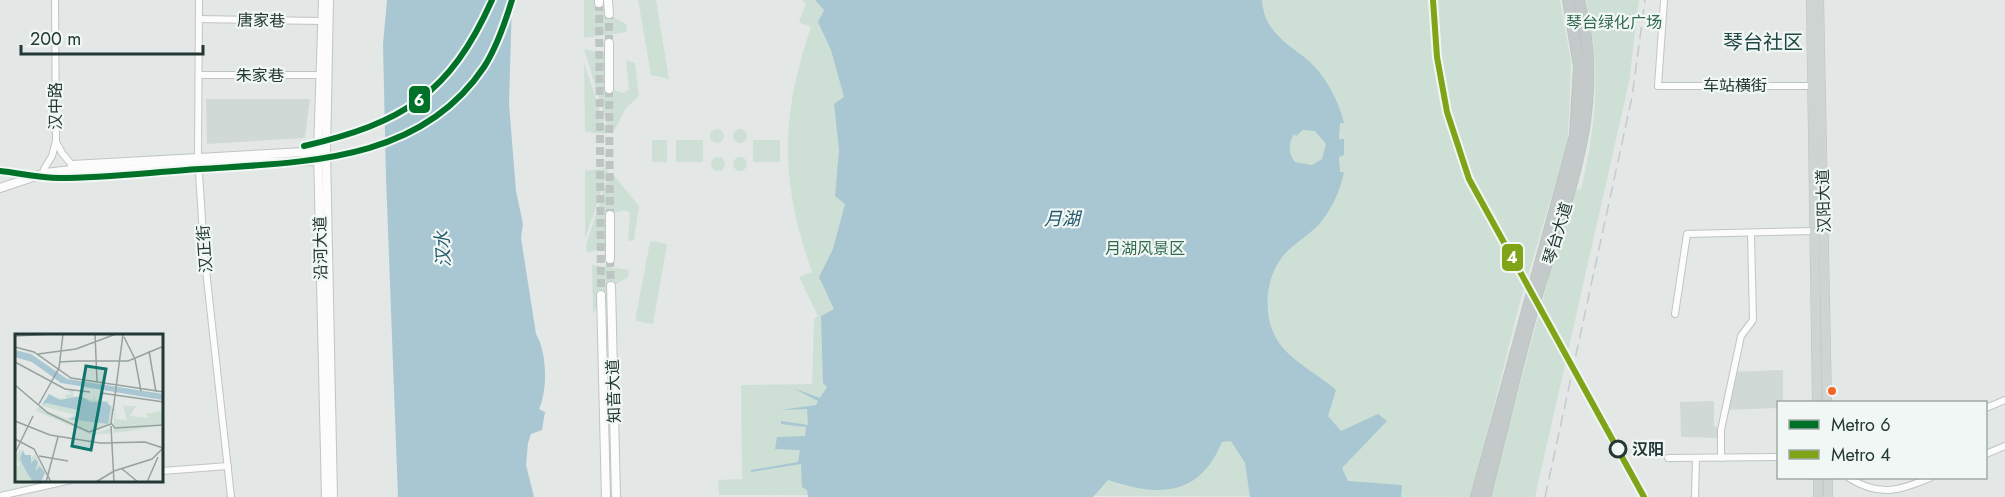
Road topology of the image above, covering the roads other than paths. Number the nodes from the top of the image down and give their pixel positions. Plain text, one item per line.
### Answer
1 (54, 0) edge
2 (199, 0) edge
3 (323, 0) edge
4 (328, 0) edge
5 (608, 0) edge
6 (1568, 0) edge
7 (1579, 0) edge
8 (1664, 0) edge
9 (1811, 0) edge
10 (1819, 0) edge
11 (609, 14) tunnel mouth
12 (199, 19) junction
13 (322, 21) junction
14 (609, 43) tunnel mouth
15 (199, 75) junction
16 (321, 75) junction
17 (1812, 86) junction
18 (609, 89) tunnel mouth
19 (320, 136) junction
20 (56, 141) junction
21 (293, 156) junction
22 (322, 156) junction
23 (198, 160) junction
24 (72, 165) junction
25 (44, 169) junction
26 (319, 176) junction
27 (0, 182) edge
28 (0, 188) edge
29 (610, 214) tunnel mouth
30 (1816, 231) junction
31 (1751, 232) junction
32 (610, 259) tunnel mouth
33 (611, 286) tunnel mouth
34 (601, 295) tunnel mouth
35 (1675, 314) dead end
36 (2005, 400) edge
37 (1817, 401) edge
38 (1827, 401) edge
39 (1987, 408) edge
40 (2005, 446) edge
41 (1987, 454) edge
42 (1777, 457) edge
43 (1668, 458) dead end
44 (1696, 458) junction
45 (1721, 458) junction
46 (228, 466) junction
47 (164, 471) edge
48 (1818, 479) edge
49 (1828, 479) edge
50 (1853, 479) edge
51 (1925, 479) edge
52 (62, 482) edge
53 (0, 496) edge
54 (231, 497) edge
55 (326, 497) edge
56 (333, 497) edge
57 (606, 497) edge
58 (616, 497) edge
59 (1476, 497) edge
60 (1485, 497) edge
61 (1695, 497) edge
62 (1818, 497) edge
63 (1828, 497) edge

1 - 20 street, 汉中路
2 - 12 street, 汉正街
3 - 13 main road, 沿河大道
4 - 22 main road, 沿河大道
5 - 11 main road
6 - 59 highway, 琴台大道
7 - 60 highway, 琴台大道
8 - 17 street, 车站横街
9 - 17 main road, 汉阳大道
10 - 38 main road, 汉阳大道
12 - 13 street, 唐家巷
12 - 15 street, 汉正街
13 - 16 main road, 沿河大道
14 - 18 main road
15 - 16 street, 朱家巷
15 - 23 street, 汉正街
16 - 19 main road, 沿河大道
17 - 30 main road, 汉阳大道
19 - 21 main road
19 - 22 main road, 沿河大道
20 - 24 street, 汉中路
20 - 25 street, 汉中路
21 - 22 main road
21 - 23 main road
21 - 26 main road
22 - 26 main road, 沿河大道
22 - 56 main road, 沿河大道
23 - 24 main road
23 - 28 main road
23 - 46 street, 汉正街
24 - 25 main road
25 - 27 main road
26 - 55 main road, 沿河大道
29 - 32 main road
30 - 31 street
30 - 37 main road, 汉阳大道
31 - 35 street
31 - 45 street
33 - 58 main road, 知音大道
34 - 57 main road, 知音大道
36 - 39 street
40 - 41 street
42 - 45 street
43 - 44 street
44 - 45 street
44 - 61 street
46 - 47 street
46 - 54 street, 汉正街
48 - 62 main road
49 - 63 main road
50 - 51 street
52 - 53 street

